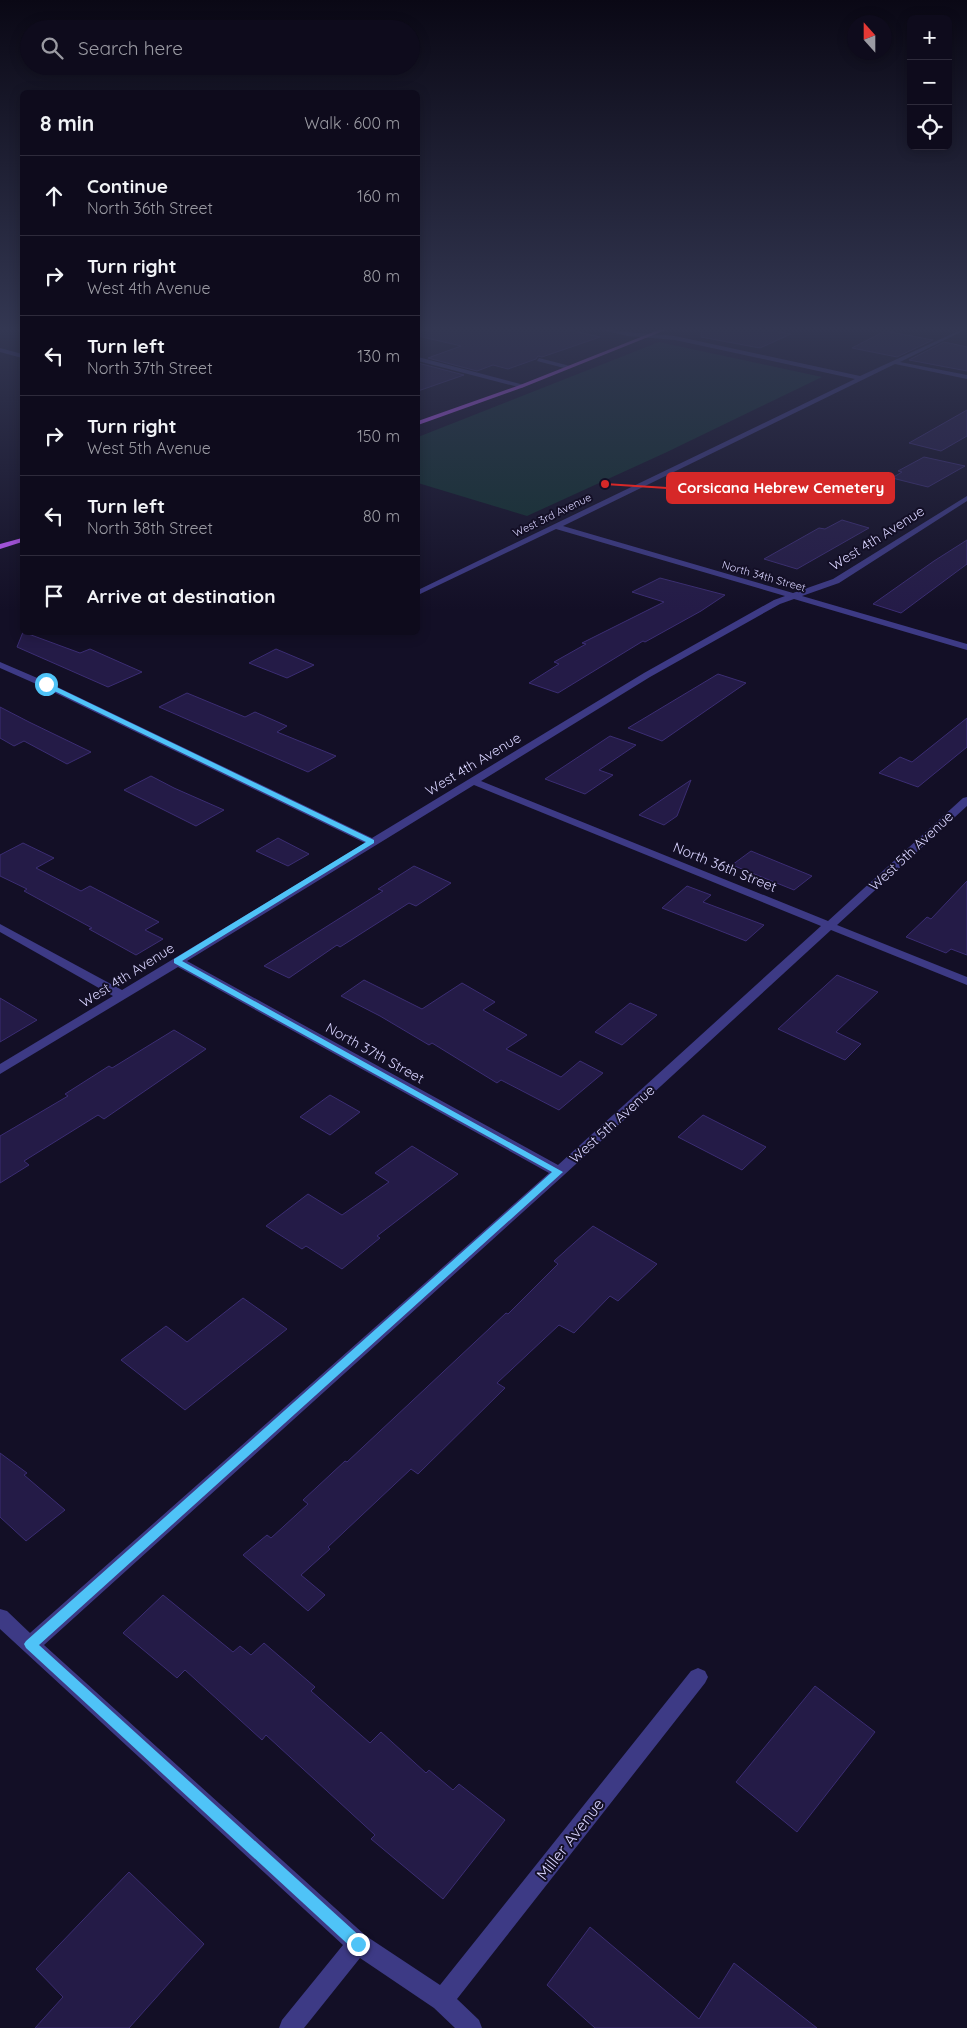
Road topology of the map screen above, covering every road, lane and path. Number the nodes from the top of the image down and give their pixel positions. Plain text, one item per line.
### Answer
1 (770, 422) edge
2 (967, 498) edge
3 (952, 508) junction
4 (967, 512) edge
5 (555, 526) junction
6 (20, 541) edge
7 (0, 547) edge
8 (420, 592) edge
9 (794, 596) junction
10 (967, 647) edge
11 (0, 665) edge
12 (472, 781) junction
13 (967, 800) edge
14 (372, 842) junction
15 (831, 925) junction
16 (0, 927) edge
17 (177, 961) junction
18 (967, 981) edge
19 (121, 995) junction
20 (0, 1070) edge
21 (559, 1172) junction
22 (0, 1617) edge
23 (30, 1644) junction
24 (698, 1677) dead end
25 (358, 1944) junction
26 (442, 2000) junction
27 (290, 2028) edge
28 (471, 2028) edge

1 - 5 street, West 3rd Avenue
2 - 3 street, West 4th Avenue
3 - 4 street
3 - 9 street, West 4th Avenue
5 - 8 street, West 3rd Avenue
5 - 9 street, North 34th Street
6 - 7 main road
9 - 10 street, North 34th Street
9 - 12 street, West 4th Avenue
11 - 14 street
12 - 14 street, West 4th Avenue
12 - 15 street, North 36th Street
13 - 15 street, West 5th Avenue
14 - 17 street, West 4th Avenue
15 - 18 street, North 36th Street
15 - 21 street, West 5th Avenue
16 - 19 street
17 - 19 street, West 4th Avenue
17 - 21 street, North 37th Street
19 - 20 street, West 4th Avenue
21 - 23 street, West 5th Avenue
22 - 23 street
23 - 25 street
24 - 26 street, Miller Avenue
25 - 26 street
25 - 27 street
26 - 28 street

